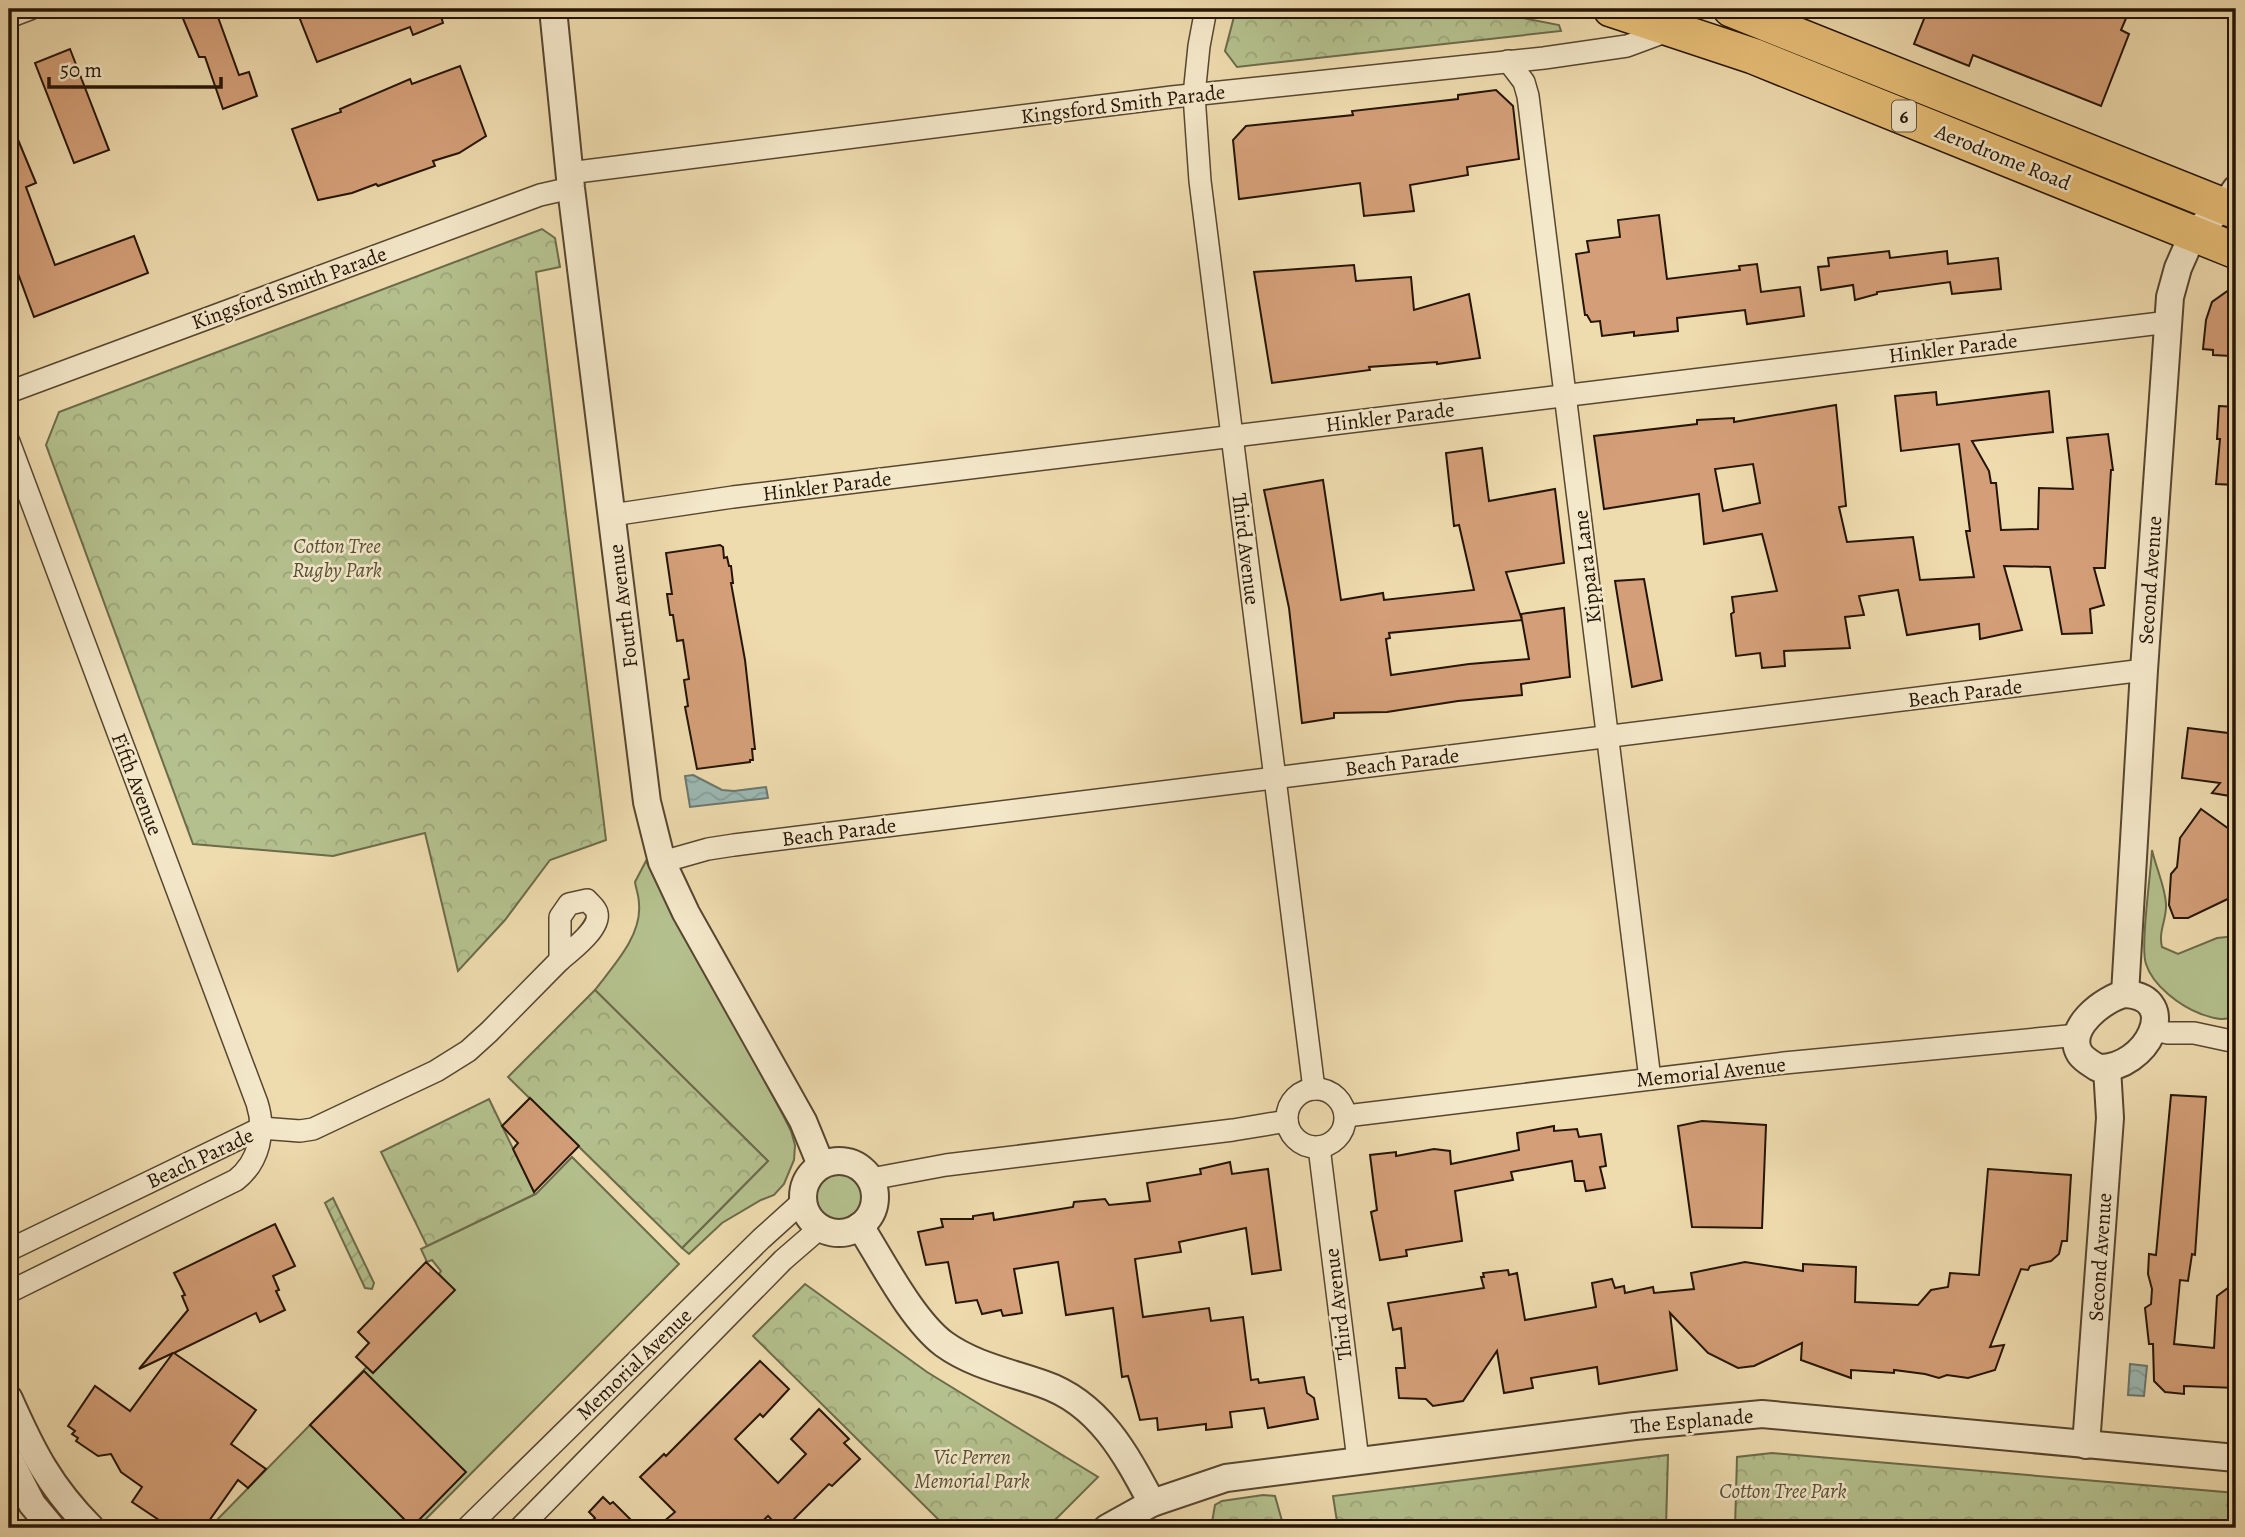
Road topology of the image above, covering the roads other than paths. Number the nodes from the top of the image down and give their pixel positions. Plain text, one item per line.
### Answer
1 (30, 9) edge
2 (553, 9) edge
3 (1206, 9) edge
4 (1611, 9) edge
5 (1731, 9) edge
6 (9, 17) edge
7 (1674, 28) junction
8 (1508, 61) junction
9 (1194, 95) junction
10 (570, 181) junction
11 (2232, 202) edge
12 (2193, 234) junction
13 (2236, 251) edge
14 (2169, 322) junction
15 (9, 393) edge
16 (1566, 395) junction
17 (1231, 436) junction
18 (10, 452) edge
19 (612, 515) junction
20 (2144, 670) junction
21 (1608, 737) junction
22 (1275, 777) junction
23 (662, 862) junction
24 (560, 960) dead end
25 (2125, 994) junction
26 (2153, 1030) junction
27 (2078, 1035) junction
28 (2236, 1042) edge
29 (2107, 1068) junction
30 (1650, 1079) junction
31 (1314, 1089) junction
32 (1346, 1116) junction
33 (1287, 1121) junction
34 (261, 1128) junction
35 (1319, 1147) junction
36 (821, 1165) junction
37 (871, 1179) junction
38 (802, 1202) junction
39 (860, 1226) junction
40 (820, 1228) junction
41 (9, 1250) edge
42 (9, 1292) edge
43 (9, 1399) edge
44 (2086, 1445) junction
45 (2236, 1458) edge
46 (9, 1459) edge
47 (1358, 1460) junction
48 (1153, 1503) junction
49 (32, 1504) junction
50 (43, 1528) edge
51 (52, 1528) edge
52 (91, 1528) edge
53 (467, 1528) edge
54 (520, 1528) edge
55 (1107, 1528) edge

1 - 6 street
2 - 10 street, Fourth Avenue
3 - 9 street, Third Avenue
4 - 7 main road, Aerodrome Road / 6
5 - 11 main road, Aerodrome Road / 6
7 - 8 street, Kingsford Smith Parade
7 - 12 main road, Aerodrome Road / 6
8 - 9 street, Kingsford Smith Parade
8 - 16 street, Kippara Lane
9 - 10 street, Kingsford Smith Parade
9 - 17 street, Third Avenue
10 - 15 street, Kingsford Smith Parade
10 - 19 street, Fourth Avenue
11 - 12 street, Second Avenue
12 - 13 main road, Aerodrome Road / 6
12 - 14 street, Second Avenue
14 - 16 street, Hinkler Parade
14 - 20 street, Second Avenue
16 - 17 street, Hinkler Parade
16 - 21 street, Kippara Lane
17 - 19 street, Hinkler Parade
17 - 22 street, Third Avenue
18 - 34 street, Fifth Avenue
19 - 23 street, Fourth Avenue
20 - 21 street, Beach Parade
20 - 25 street, Second Avenue
21 - 22 street, Beach Parade
21 - 30 street, Kippara Lane
22 - 23 street, Beach Parade
22 - 31 street, Third Avenue
23 - 36 street, Fourth Avenue
24 - 34 street
25 - 26 street
25 - 27 street
26 - 28 street
26 - 29 street
27 - 29 street
27 - 30 street, Memorial Avenue
29 - 44 street, Second Avenue
30 - 32 street, Memorial Avenue
31 - 32 street
31 - 33 street
32 - 35 street
33 - 35 street
33 - 37 street
34 - 41 street, Beach Parade
34 - 42 street, Beach Parade
35 - 47 street, Third Avenue
36 - 37 street
36 - 38 street
37 - 39 street
38 - 40 street
38 - 53 street, Memorial Avenue
39 - 40 street
39 - 48 street
40 - 54 street, Memorial Avenue
43 - 52 street
44 - 45 street, The Esplanade
44 - 47 street, The Esplanade
46 - 49 street
47 - 48 street, The Esplanade
48 - 55 street, The Esplanade
49 - 50 street
49 - 51 street

